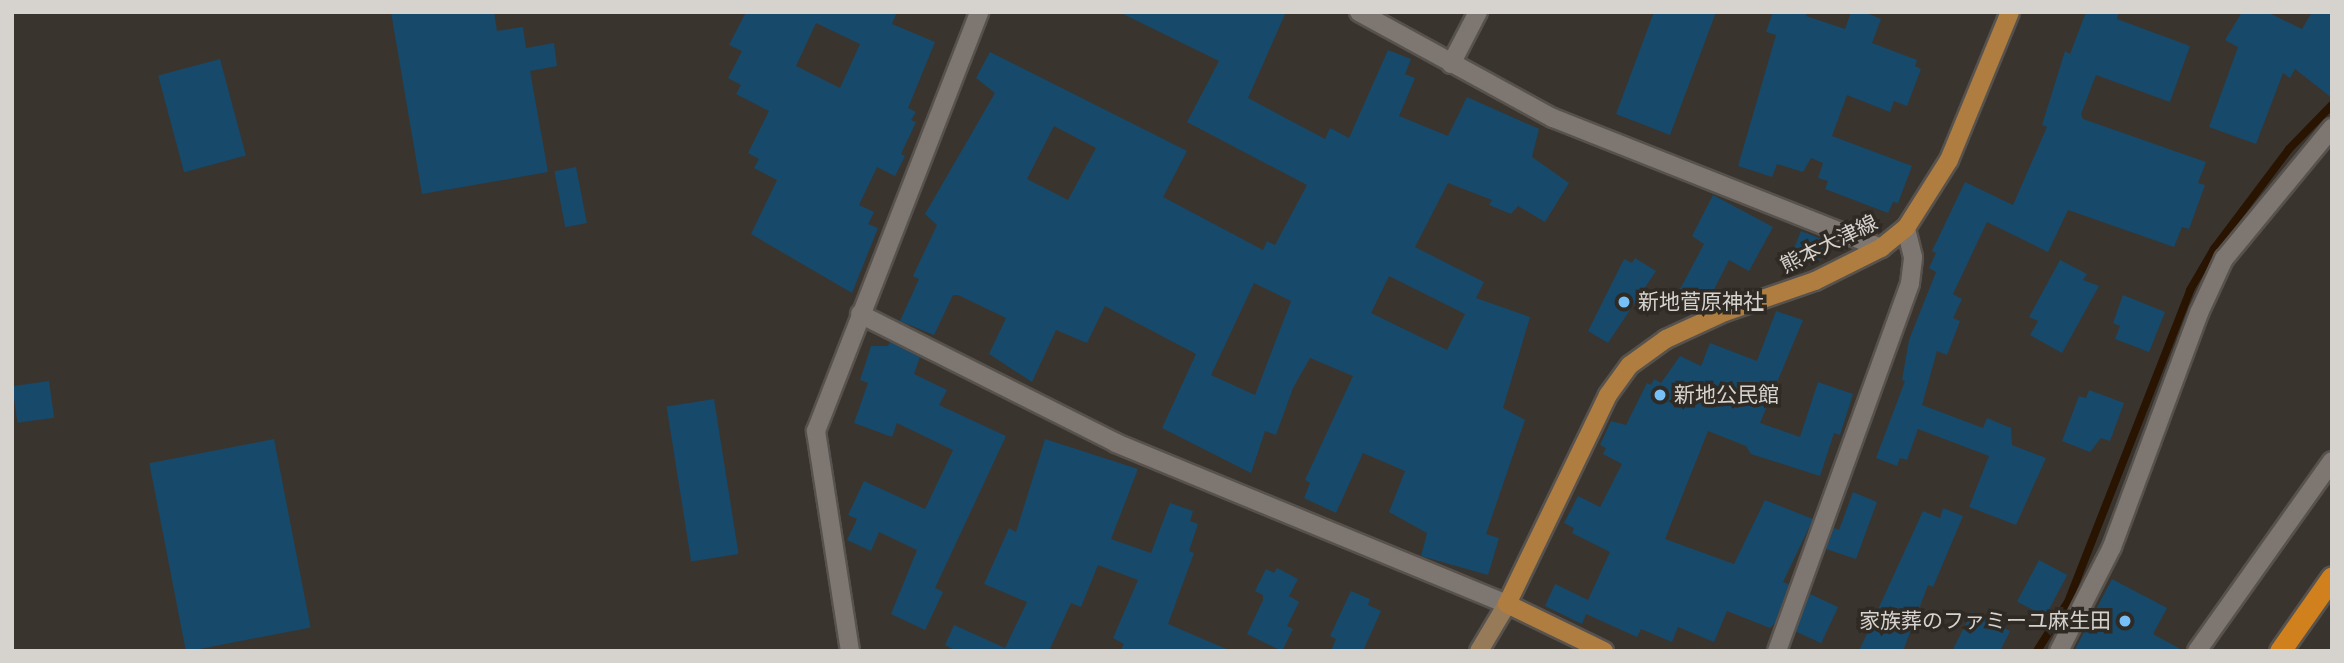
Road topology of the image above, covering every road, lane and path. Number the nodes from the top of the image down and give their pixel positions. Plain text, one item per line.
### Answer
1 (979, 12) edge
2 (1359, 12) edge
3 (1478, 12) edge
4 (2010, 12) edge
5 (1451, 64) junction
6 (2332, 128) edge
7 (1906, 228) junction
8 (1881, 247) junction
9 (860, 314) junction
10 (2332, 461) edge
11 (2332, 577) edge
12 (1507, 604) junction
13 (850, 651) edge
14 (1479, 651) edge
15 (1604, 651) edge
16 (1777, 651) edge
17 (2059, 651) edge
18 (2197, 651) edge
19 (2280, 651) edge

1 - 9 street
2 - 5 street
3 - 5 street
4 - 7 main road, 熊本大津線
5 - 8 street
6 - 17 street
7 - 8 main road, 熊本大津線
7 - 16 street
8 - 12 main road, 熊本大津線
9 - 12 street
9 - 13 street
10 - 18 street
11 - 19 highway
12 - 14 main road
12 - 15 main road

